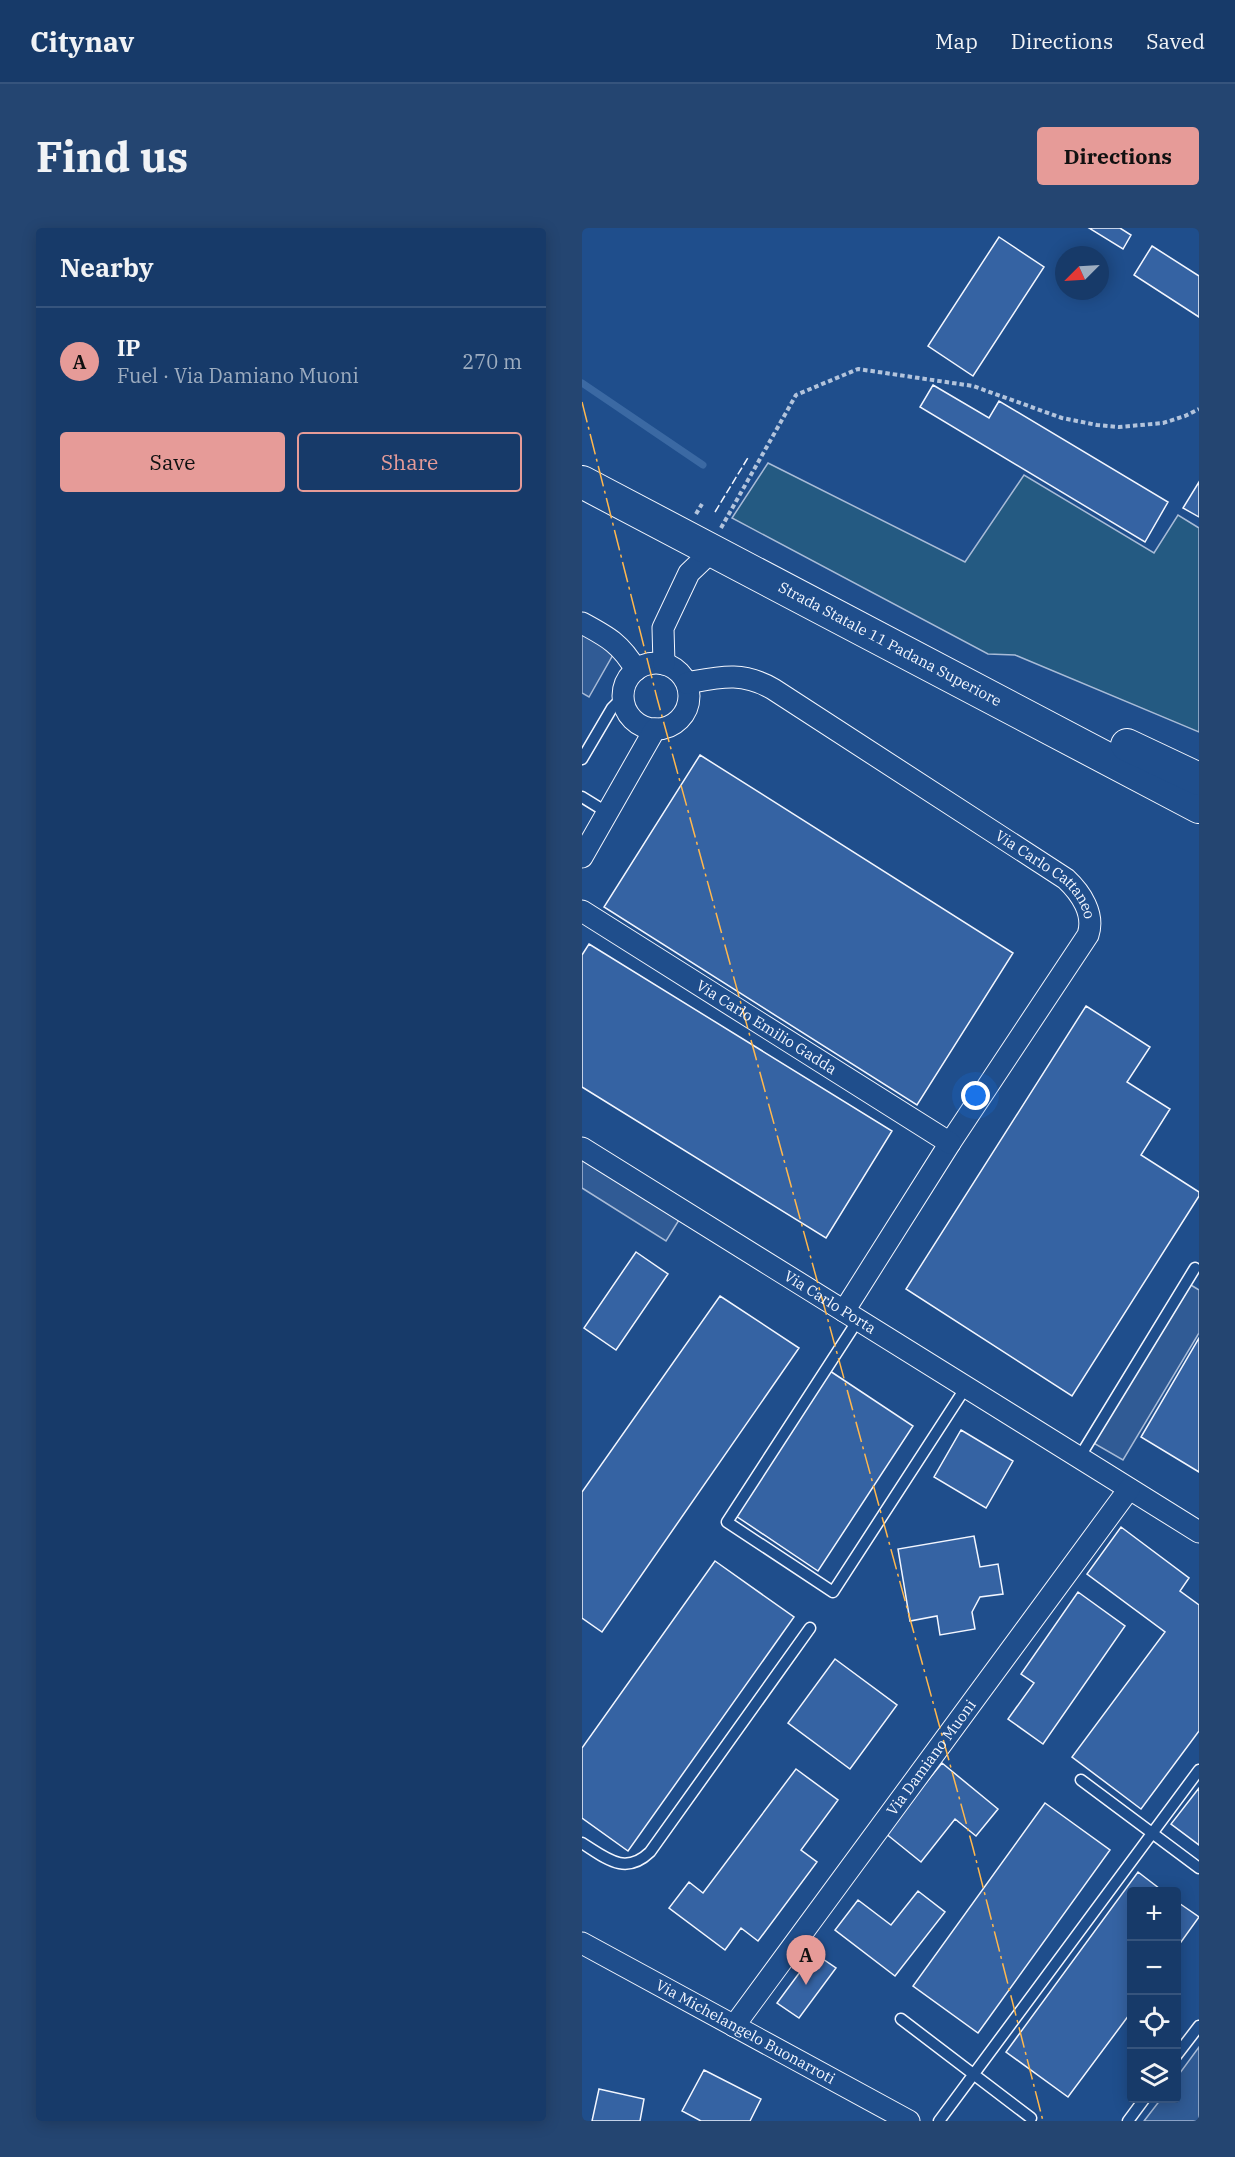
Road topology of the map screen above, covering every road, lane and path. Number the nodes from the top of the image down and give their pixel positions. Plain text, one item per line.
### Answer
1 (1199, 409) edge
2 (582, 482) edge
3 (712, 551) junction
4 (582, 623) edge
5 (664, 664) junction
6 (636, 670) junction
7 (687, 683) junction
8 (623, 697) junction
9 (1002, 703) junction
10 (655, 729) junction
11 (582, 759) edge
12 (1199, 779) edge
13 (582, 797) edge
14 (1199, 807) edge
15 (608, 813) junction
16 (582, 857) edge
17 (582, 910) edge
18 (951, 1143) junction
19 (582, 1148) edge
20 (1195, 1268) dead end
21 (851, 1316) junction
22 (966, 1387) junction
23 (1079, 1458) junction
24 (1129, 1489) junction
25 (1199, 1532) edge
26 (810, 1628) dead end
27 (1199, 1770) edge
28 (1081, 1780) dead end
29 (1152, 1833) junction
30 (582, 1843) edge
31 (1199, 1868) edge
32 (582, 1943) edge
33 (901, 2019) dead end
34 (734, 2026) junction
35 (1199, 2026) edge
36 (1181, 2049) edge
37 (973, 2074) junction
38 (1141, 2103) edge
39 (1031, 2118) dead end
40 (909, 2121) edge
41 (939, 2121) edge
42 (1128, 2121) edge

1 - 3 path
2 - 3 main road, Strada Statale 11 Padana Superiore
3 - 5 street
3 - 9 main road, Strada Statale 11 Padana Superiore
4 - 6 street
5 - 6 street
5 - 7 street
6 - 8 street
7 - 10 street
7 - 18 street, Via Carlo Cattaneo
8 - 10 street
8 - 11 lane
9 - 12 main road
9 - 14 main road, Strada Statale 11 Padana Superiore
10 - 15 street
13 - 15 lane
15 - 16 street
17 - 18 street, Via Carlo Emilio Gadda
18 - 21 street, Via Carlo Cattaneo
19 - 21 street, Via Carlo Porta
20 - 23 lane
21 - 22 street, Via Carlo Porta
21 - 22 lane
22 - 23 street, Via Carlo Porta
23 - 24 street, Via Carlo Porta
24 - 25 street, Via Carlo Porta
24 - 34 street, Via Damiano Muoni
26 - 30 lane
27 - 29 lane
28 - 29 lane
29 - 31 lane
29 - 37 lane
32 - 34 street, Via Michelangelo Buonarroti
33 - 37 lane
34 - 40 street, Via Michelangelo Buonarroti
35 - 36 lane
37 - 39 lane
37 - 41 lane
38 - 42 lane

